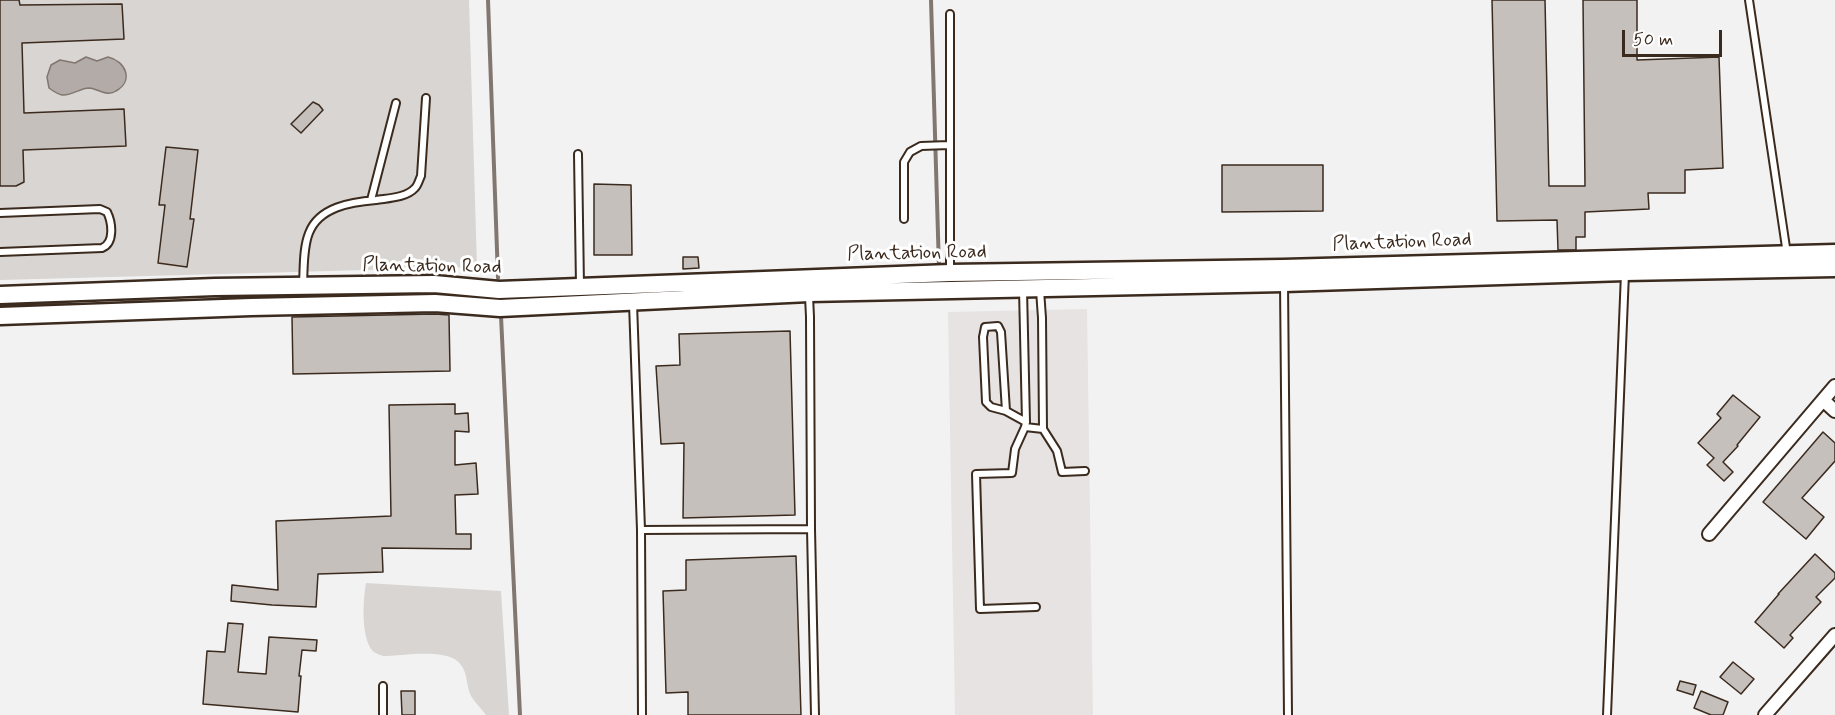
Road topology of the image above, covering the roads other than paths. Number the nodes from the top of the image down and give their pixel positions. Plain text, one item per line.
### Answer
1 (1749, 0) edge
2 (950, 14) dead end
3 (426, 98) dead end
4 (396, 103) dead end
5 (949, 145) junction
6 (578, 154) dead end
7 (371, 200) junction
8 (0, 213) edge
9 (904, 219) dead end
10 (0, 252) edge
11 (1835, 253) edge
12 (1787, 262) junction
13 (1625, 265) junction
14 (1835, 268) edge
15 (950, 273) junction
16 (1283, 276) junction
17 (1031, 281) junction
18 (808, 285) junction
19 (580, 286) junction
20 (303, 287) junction
21 (0, 295) edge
22 (633, 302) junction
23 (0, 316) edge
24 (1835, 386) edge
25 (1823, 400) junction
26 (1006, 411) junction
27 (1835, 411) edge
28 (1025, 425) junction
29 (1043, 429) junction
30 (1085, 471) dead end
31 (811, 529) junction
32 (641, 530) junction
33 (1708, 534) dead end
34 (1035, 607) dead end
35 (1835, 634) edge
36 (383, 686) dead end
37 (383, 715) edge
38 (642, 715) edge
39 (815, 715) edge
40 (1288, 715) edge
41 (1607, 715) edge
42 (1765, 715) edge

1 - 12 lane
2 - 5 lane
3 - 7 lane
4 - 7 lane
5 - 9 lane
5 - 15 lane
6 - 19 lane
7 - 20 lane
8 - 10 lane
11 - 12 street, Plantation Road
12 - 13 street, Plantation Road
12 - 14 street, Plantation Road
13 - 16 street, Plantation Road
13 - 41 lane
15 - 17 street, Plantation Road
15 - 18 street, Plantation Road
16 - 17 street, Plantation Road
16 - 40 lane
17 - 18 street, Plantation Road
17 - 28 lane
17 - 29 lane
18 - 19 street, Plantation Road
18 - 22 street, Plantation Road
18 - 31 lane
19 - 20 street, Plantation Road
20 - 21 street, Plantation Road
22 - 23 street, Plantation Road
22 - 32 lane
24 - 25 street
25 - 27 street
25 - 33 street
26 - 26 lane
26 - 28 lane
28 - 29 lane
28 - 34 lane
29 - 30 lane
31 - 32 lane
31 - 39 lane
32 - 38 lane
35 - 42 street
36 - 37 lane

